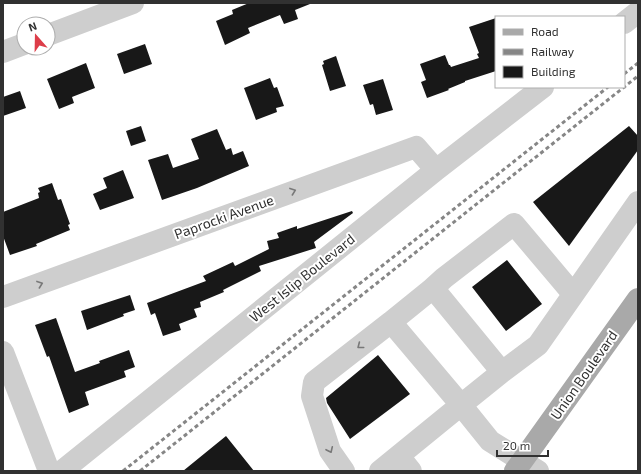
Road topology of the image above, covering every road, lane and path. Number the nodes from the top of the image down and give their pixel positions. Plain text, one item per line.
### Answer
1 (134, 3) edge
2 (638, 12) edge
3 (625, 22) edge
4 (56, 32) edge
5 (16, 47) edge
6 (3, 52) edge
7 (542, 88) edge
8 (436, 170) junction
9 (638, 202) edge
10 (433, 288) junction
11 (573, 294) junction
12 (3, 297) edge
13 (638, 299) edge
14 (391, 322) junction
15 (3, 352) edge
16 (502, 372) junction
17 (461, 405) junction
18 (405, 464) edge
19 (525, 467) edge
20 (49, 471) edge
21 (62, 471) edge
22 (344, 471) edge
23 (380, 471) edge

1 - 4 street
2 - 3 street
5 - 6 street
7 - 8 street, West Islip Boulevard
12 -> 8 street, Paprocki Avenue
8 - 21 street, West Islip Boulevard
9 - 11 street
10 - 11 street
10 - 14 street
10 - 16 street
11 - 16 street
13 - 19 main road, Union Boulevard
14 - 17 street
14 -> 22 street
15 - 20 street
16 - 17 street
17 - 18 street
17 - 19 street
18 - 23 street

